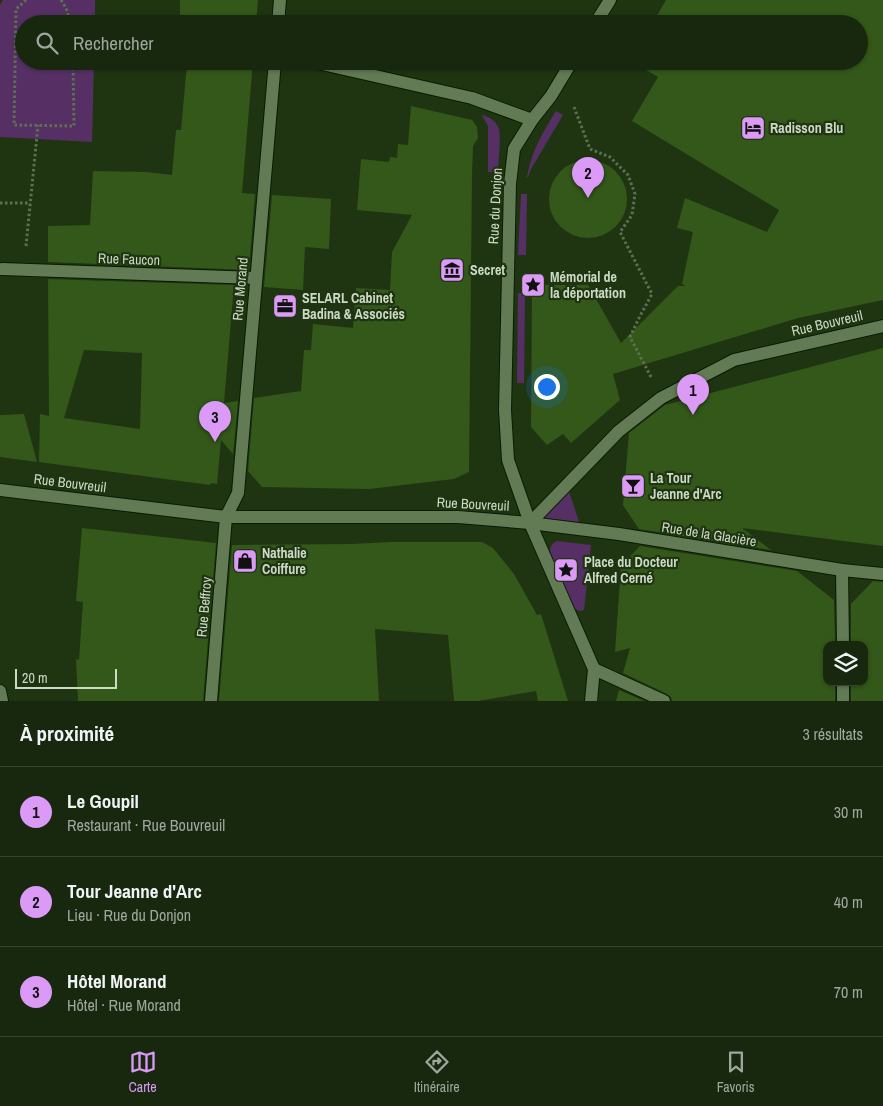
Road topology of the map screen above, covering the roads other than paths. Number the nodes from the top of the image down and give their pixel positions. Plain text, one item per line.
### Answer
1 (280, 0) edge
2 (610, 0) edge
3 (279, 15) edge
4 (601, 15) edge
5 (274, 70) edge
6 (349, 70) edge
7 (567, 70) edge
8 (532, 120) junction
9 (2, 269) dead end
10 (256, 278) junction
11 (883, 326) edge
12 (0, 490) edge
13 (226, 517) junction
14 (530, 523) junction
15 (842, 570) junction
16 (883, 574) edge
17 (843, 641) edge
18 (594, 669) junction
19 (842, 686) edge
20 (0, 691) edge
21 (2, 701) edge
22 (211, 701) edge
23 (592, 701) edge
24 (664, 701) edge
25 (842, 701) edge

1 - 3 street
2 - 4 street
5 - 10 street, Rue Morand
6 - 8 street
7 - 8 street, Rue du Donjon
8 - 14 street, Rue du Donjon
9 - 10 street, Rue Faucon
10 - 13 street, Rue Morand
11 - 14 street, Rue Bouvreuil
12 - 13 street, Rue Bouvreuil
13 - 14 street, Rue Bouvreuil
13 - 22 street, Rue Beffroy
14 - 15 street, Rue de la Glacière
14 - 18 street
15 - 16 street, Rue de la Glacière
15 - 17 street
18 - 23 street
18 - 24 street
19 - 25 street
20 - 21 street

